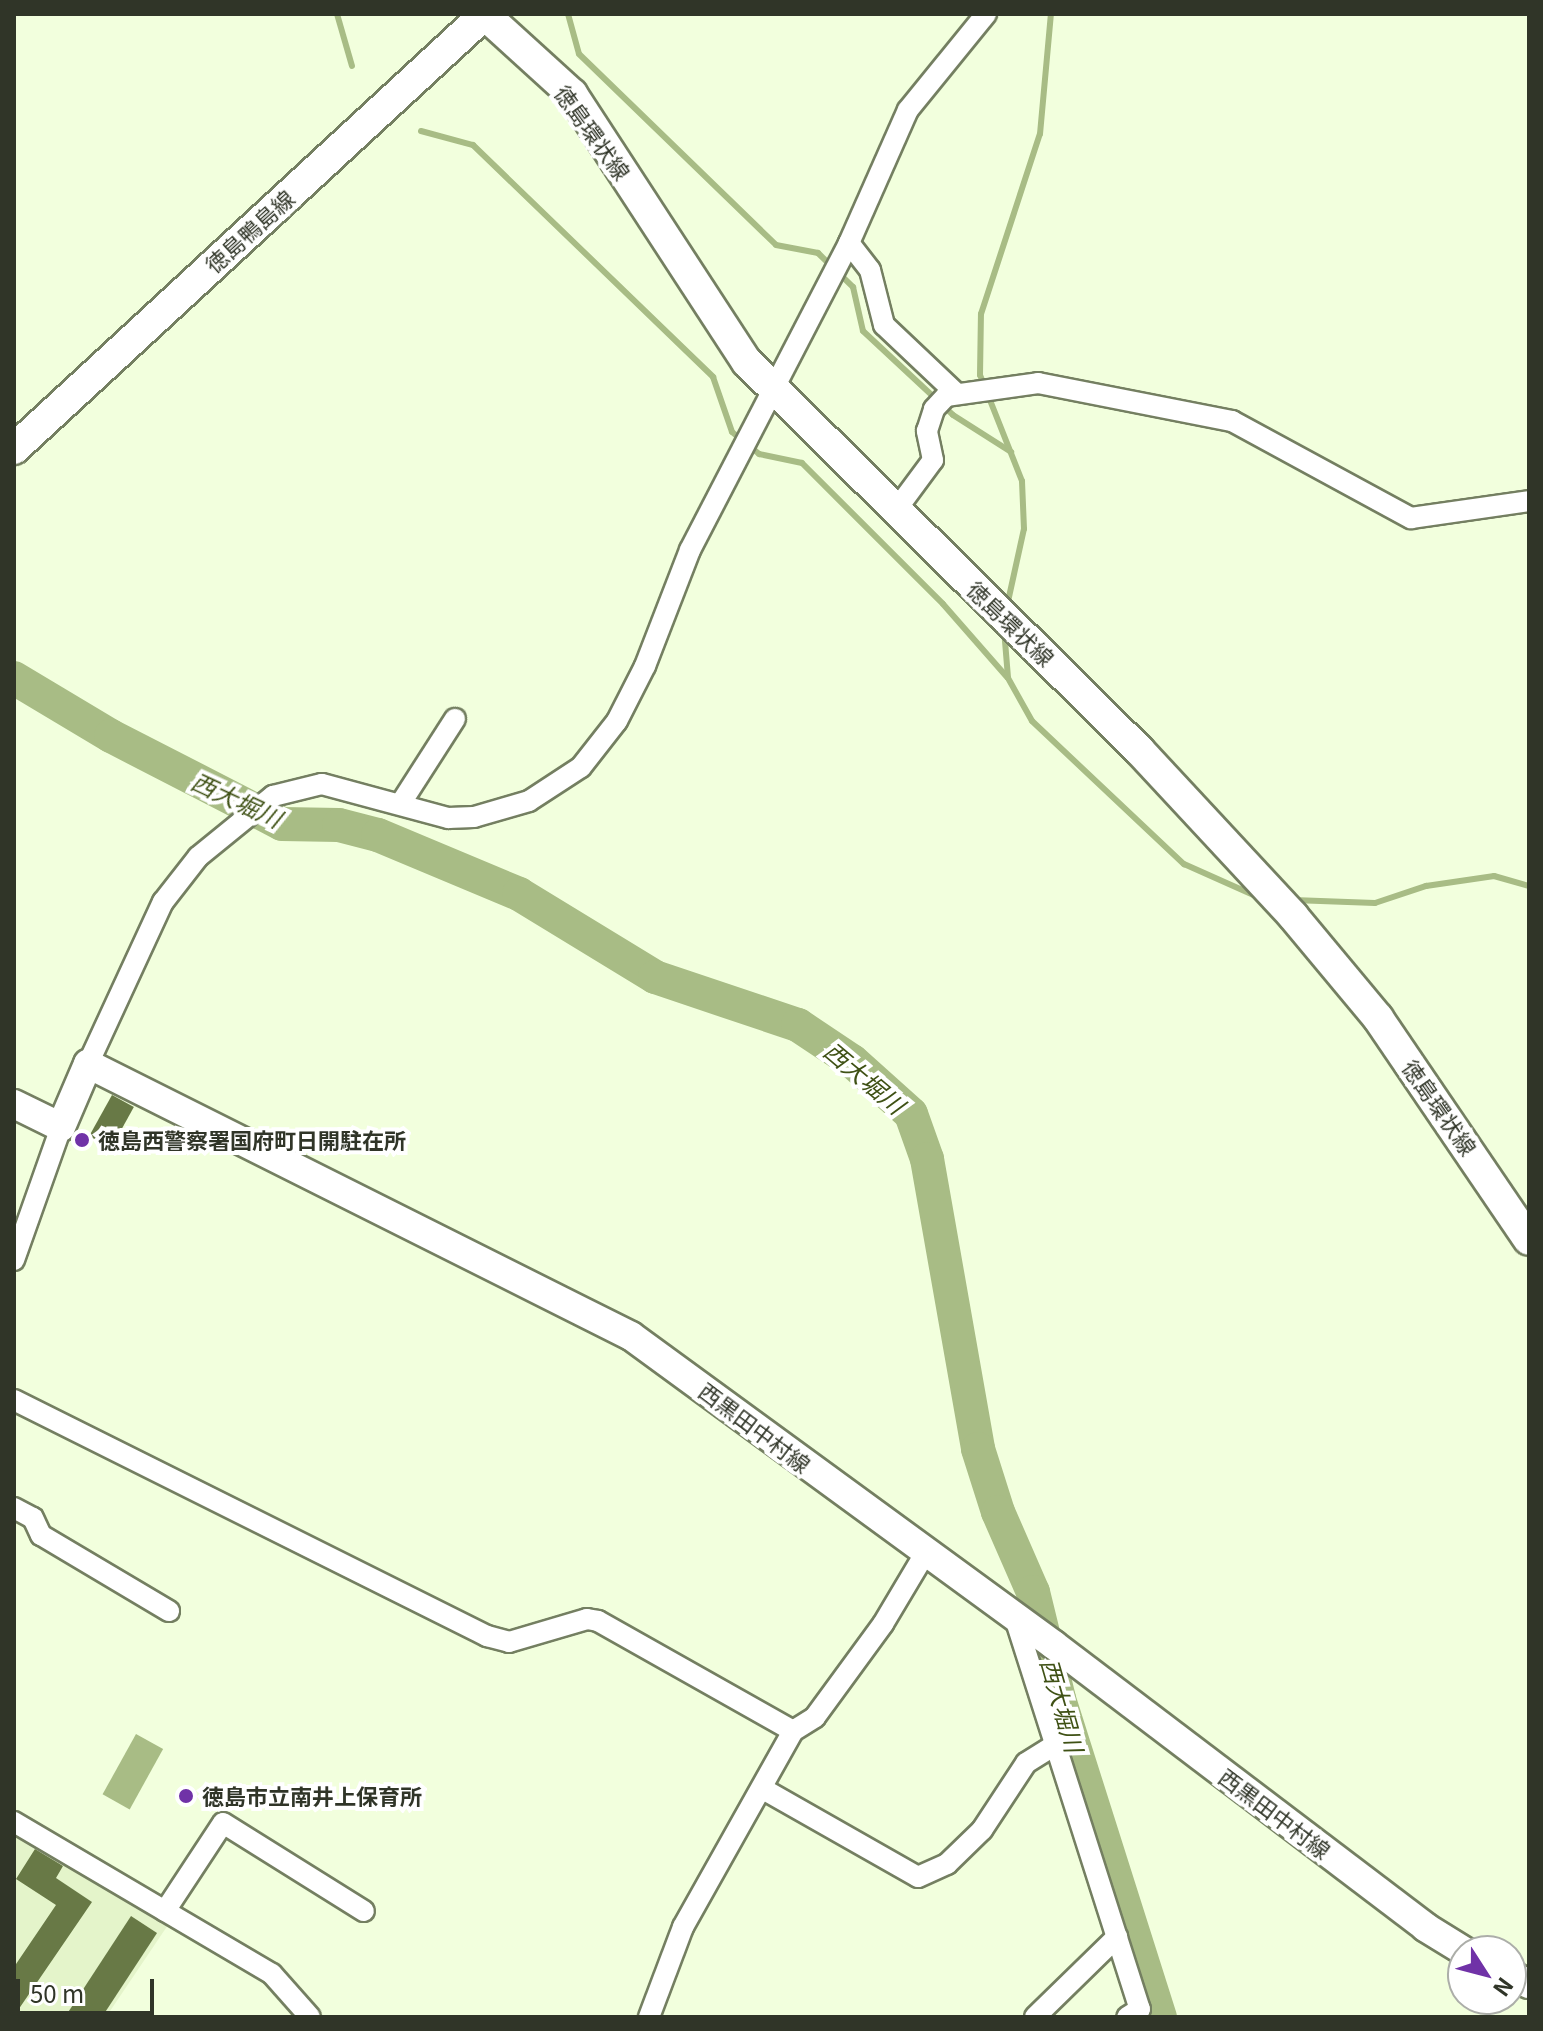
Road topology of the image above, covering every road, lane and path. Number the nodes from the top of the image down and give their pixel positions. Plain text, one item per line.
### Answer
1 (485, 14) edge
2 (986, 14) edge
3 (849, 243) junction
4 (774, 389) junction
5 (950, 398) junction
6 (14, 449) edge
7 (1529, 502) edge
8 (896, 510) junction
9 (455, 719) dead end
10 (401, 803) junction
11 (88, 1064) junction
12 (14, 1104) edge
13 (61, 1127) junction
14 (1529, 1240) edge
15 (14, 1260) edge
16 (14, 1400) edge
17 (14, 1508) edge
18 (926, 1552) junction
19 (169, 1611) dead end
20 (1033, 1629) junction
21 (793, 1731) junction
22 (1055, 1745) junction
23 (763, 1789) junction
24 (14, 1822) edge
25 (165, 1911) junction
26 (364, 1911) dead end
27 (1117, 1937) junction
28 (1447, 1941) edge
29 (301, 2013) edge
30 (649, 2017) edge
31 (1035, 2017) edge
32 (1127, 2017) edge

1 - 4 main road, 徳島環状線
1 - 6 main road, 徳島鴨島線
2 - 3 street
3 - 4 street
3 - 5 street
4 - 8 main road, 徳島環状線
4 - 10 street
5 - 7 street
5 - 8 street
8 - 14 main road, 徳島環状線
9 - 10 street
10 - 11 street
11 - 13 main road
11 - 18 main road, 西黒田中村線
12 - 13 main road
13 - 15 street
16 - 21 street
17 - 19 street
18 - 20 main road, 西黒田中村線
18 - 21 street
20 - 22 street
20 - 28 main road, 西黒田中村線
21 - 23 street
22 - 23 street
22 - 27 street
23 - 30 street
24 - 25 street
25 - 26 street
25 - 29 street
27 - 31 street
27 - 32 street

